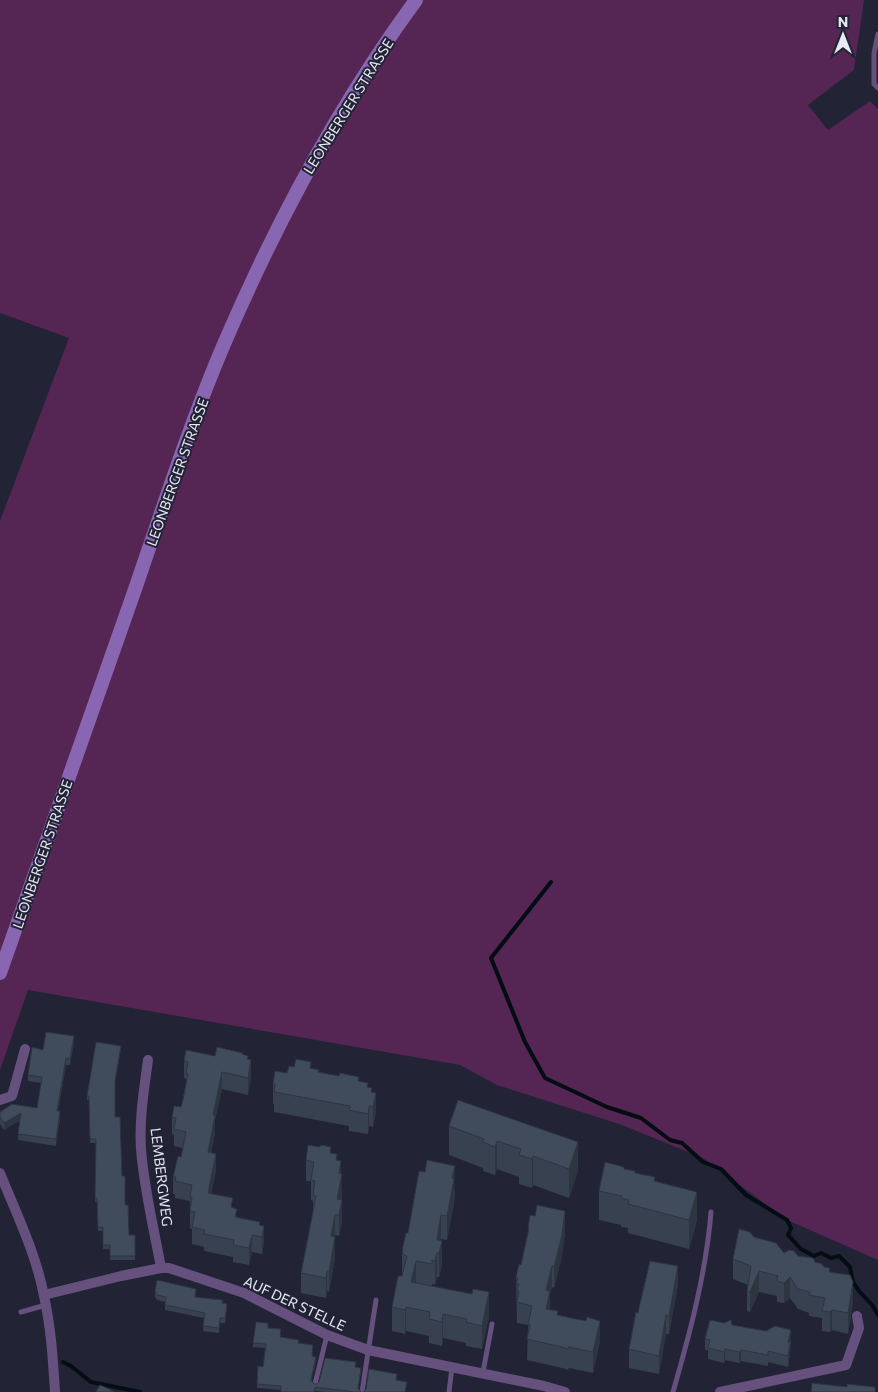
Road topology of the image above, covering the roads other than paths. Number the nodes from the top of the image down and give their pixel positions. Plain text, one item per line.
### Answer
1 (416, 0) edge
2 (878, 34) edge
3 (878, 88) edge
4 (0, 973) edge
5 (26, 1049) dead end
6 (148, 1060) dead end
7 (0, 1100) edge
8 (0, 1173) edge
9 (711, 1212) dead end
10 (161, 1268) junction
11 (45, 1300) junction
12 (376, 1300) dead end
13 (21, 1312) dead end
14 (857, 1316) dead end
15 (492, 1324) dead end
16 (327, 1336) junction
17 (368, 1350) junction
18 (452, 1367) junction
19 (482, 1372) junction
20 (315, 1384) edge
21 (55, 1392) edge
22 (362, 1392) edge
23 (449, 1392) edge
24 (565, 1392) edge
25 (673, 1392) edge
26 (720, 1392) edge

1 - 4 main road, LEONBERGER STRASSE
2 - 3 lane
5 - 7 street
6 - 10 street, LEMBERGWEG
8 - 11 street
9 - 25 lane
10 - 11 street, AUF DER STELLE
10 - 16 street, AUF DER STELLE
11 - 13 lane
11 - 21 street
12 - 17 lane
14 - 26 street
15 - 19 lane
16 - 17 street, AUF DER STELLE
16 - 20 lane
17 - 18 street, AUF DER STELLE
17 - 22 lane
18 - 19 street, AUF DER STELLE
18 - 23 lane
19 - 24 street, AUF DER STELLE

